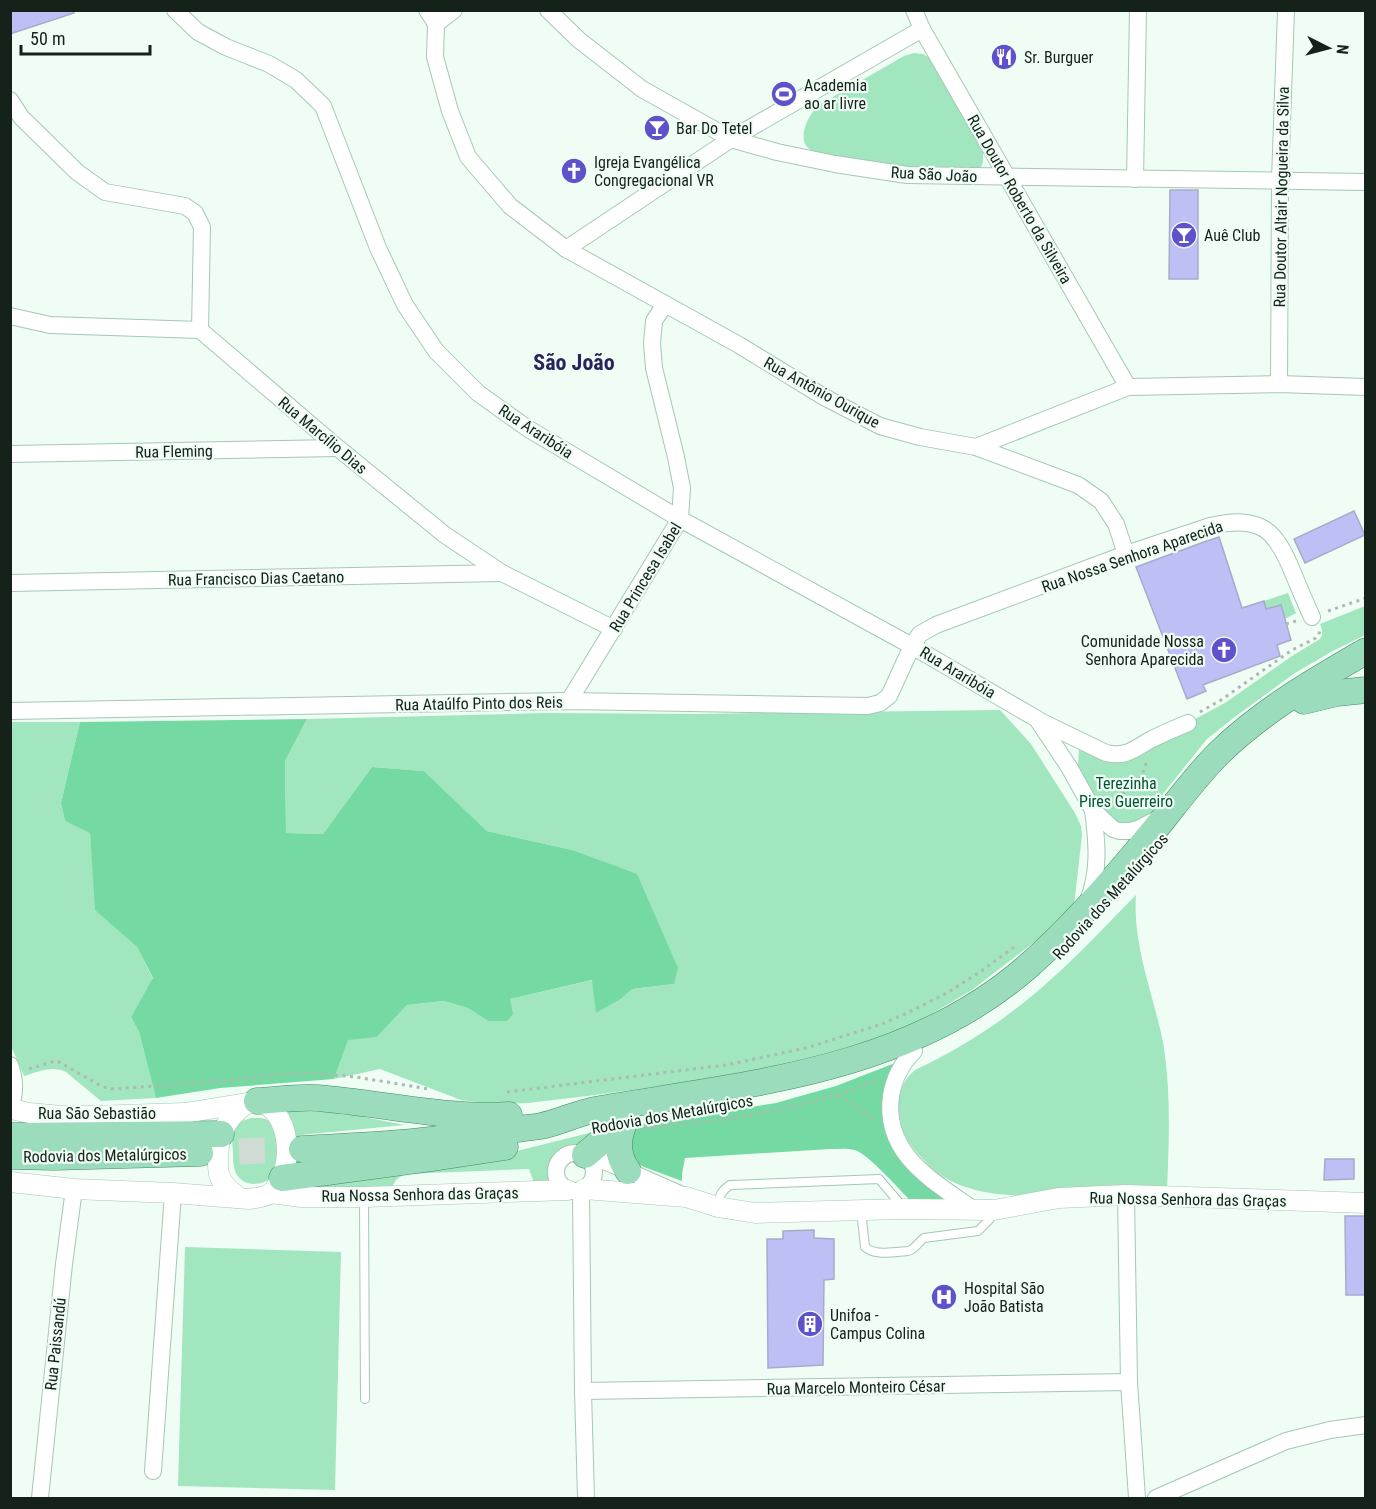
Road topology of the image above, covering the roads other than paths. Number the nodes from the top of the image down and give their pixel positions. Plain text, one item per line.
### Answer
1 (175, 10) edge
2 (454, 10) edge
3 (548, 10) edge
4 (914, 10) edge
5 (1138, 10) edge
6 (1286, 10) edge
7 (431, 17) edge
8 (922, 29) junction
9 (10, 100) edge
10 (730, 139) junction
11 (1008, 177) junction
12 (1134, 179) junction
13 (1280, 180) junction
14 (1365, 182) edge
15 (566, 249) junction
16 (665, 304) junction
17 (10, 316) edge
18 (200, 330) junction
19 (1279, 384) junction
20 (1128, 387) junction
21 (1365, 387) edge
22 (976, 447) junction
23 (338, 448) junction
24 (10, 454) edge
25 (680, 519) junction
26 (1126, 554) junction
27 (502, 573) junction
28 (10, 584) edge
29 (1306, 618) road end
30 (614, 628) junction
31 (912, 645) junction
32 (1365, 651) edge
33 (1365, 657) edge
34 (1365, 668) edge
35 (1334, 669) junction
36 (1365, 690) edge
37 (569, 701) junction
38 (1304, 701) junction
39 (10, 711) edge
40 (1037, 719) junction
41 (1188, 723) road end
42 (1095, 812) junction
43 (1168, 814) junction
44 (1084, 912) junction
45 (914, 1051) junction
46 (12, 1069) edge
47 (252, 1102) junction
48 (11, 1109) edge
49 (185, 1113) junction
50 (586, 1120) junction
51 (625, 1121) junction
52 (222, 1131) junction
53 (10, 1136) edge
54 (302, 1149) tunnel mouth
55 (200, 1153) tunnel mouth
56 (10, 1156) edge
57 (586, 1156) junction
58 (628, 1171) junction
59 (10, 1182) edge
60 (277, 1185) junction
61 (74, 1190) junction
62 (578, 1190) junction
63 (173, 1193) junction
64 (1126, 1194) junction
65 (364, 1197) junction
66 (686, 1197) junction
67 (240, 1198) junction
68 (1365, 1203) edge
69 (718, 1207) junction
70 (903, 1209) junction
71 (861, 1210) junction
72 (984, 1210) junction
73 (1129, 1382) junction
74 (583, 1391) junction
75 (365, 1399) dead end
76 (1365, 1425) edge
77 (153, 1471) dead end
78 (40, 1498) edge
79 (586, 1498) edge
80 (1137, 1498) edge
81 (1156, 1498) edge

1 - 25 street, Rua Araribóia
2 - 7 street
3 - 10 street, Rua São João
4 - 8 street, Rua Doutor Roberto da Silveira
5 - 12 street
6 - 13 street, Rua Doutor Altair Nogueira da Silva
7 - 15 street, Rua Antônio Ourique
8 - 10 street
8 - 11 street, Rua Doutor Roberto da Silveira
9 - 18 street
10 - 11 street, Rua São João
10 - 15 street
11 - 12 street, Rua São João
11 - 20 street, Rua Doutor Roberto da Silveira
12 - 13 street, Rua São João
13 - 14 street, Rua São João
13 - 19 street, Rua Doutor Altair Nogueira da Silva
15 - 16 street, Rua Antônio Ourique
16 - 22 street, Rua Antônio Ourique
16 - 25 street, Rua Princesa Isabel
17 - 18 street
18 - 23 street, Rua Marcílio Dias
19 - 20 street
19 - 21 street
20 - 22 street
22 - 26 street, Rua Antônio Ourique
23 - 24 street, Rua Fleming
23 - 27 street, Rua Marcílio Dias
25 - 30 street, Rua Princesa Isabel
25 - 31 street, Rua Araribóia
26 - 29 street, Rua Nossa Senhora Aparecida
26 - 31 street, Rua Nossa Senhora Aparecida
27 - 28 street, Rua Francisco Dias Caetano
27 - 30 street, Rua Marcílio Dias
30 - 37 street, Rua Princesa Isabel
31 - 37 street, Rua Ataúlfo Pinto dos Reis
31 - 40 street, Rua Araribóia
32 - 35 main road
33 - 35 main road
34 - 38 main road, Rodovia dos Metalúrgicos
35 - 43 main road, Rodovia dos Metalúrgicos
36 - 38 main road
37 - 39 street, Rua Ataúlfo Pinto dos Reis
38 - 45 main road, Rodovia dos Metalúrgicos
40 - 41 street, Rua Araribóia
40 - 42 street, Rua Araribóia
42 - 43 street
42 - 44 street
43 - 44 main road, Rodovia dos Metalúrgicos
44 - 50 main road, Rodovia dos Metalúrgicos
45 - 51 main road, Rodovia dos Metalúrgicos
45 - 72 street
46 - 48 street
47 - 49 street, Rua São Sebastião
47 - 50 main road
47 - 52 street
47 - 60 street
48 - 49 street, Rua São Sebastião
49 - 52 street, Rua São Sebastião
50 - 51 main road, Rodovia dos Metalúrgicos
50 - 54 main road, Rodovia dos Metalúrgicos
50 - 60 main road
51 - 57 main road
51 - 58 main road
52 - 53 main road
52 - 67 street
55 - 56 main road, Rodovia dos Metalúrgicos
57 - 58 street, Rua Nossa Senhora das Graças
57 - 62 street
57 - 62 street
58 - 66 street, Rua Nossa Senhora das Graças
59 - 61 street
60 - 65 street, Rua Nossa Senhora das Graças
60 - 67 street
61 - 63 street
61 - 78 street, Rua Paissandú
62 - 65 street, Rua Nossa Senhora das Graças
62 - 66 street, Rua Nossa Senhora das Graças
62 - 74 street
63 - 67 street
63 - 77 street
64 - 68 street, Rua Nossa Senhora das Graças
64 - 72 street, Rua Nossa Senhora das Graças
64 - 73 street
65 - 75 lane
66 - 69 street, Rua Nossa Senhora das Graças
69 - 70 lane
69 - 71 street, Rua Nossa Senhora das Graças
70 - 71 street, Rua Nossa Senhora das Graças
70 - 72 street, Rua Nossa Senhora das Graças
71 - 72 lane
73 - 74 street, Rua Marcelo Monteiro César
73 - 80 street
74 - 79 street
76 - 81 street

